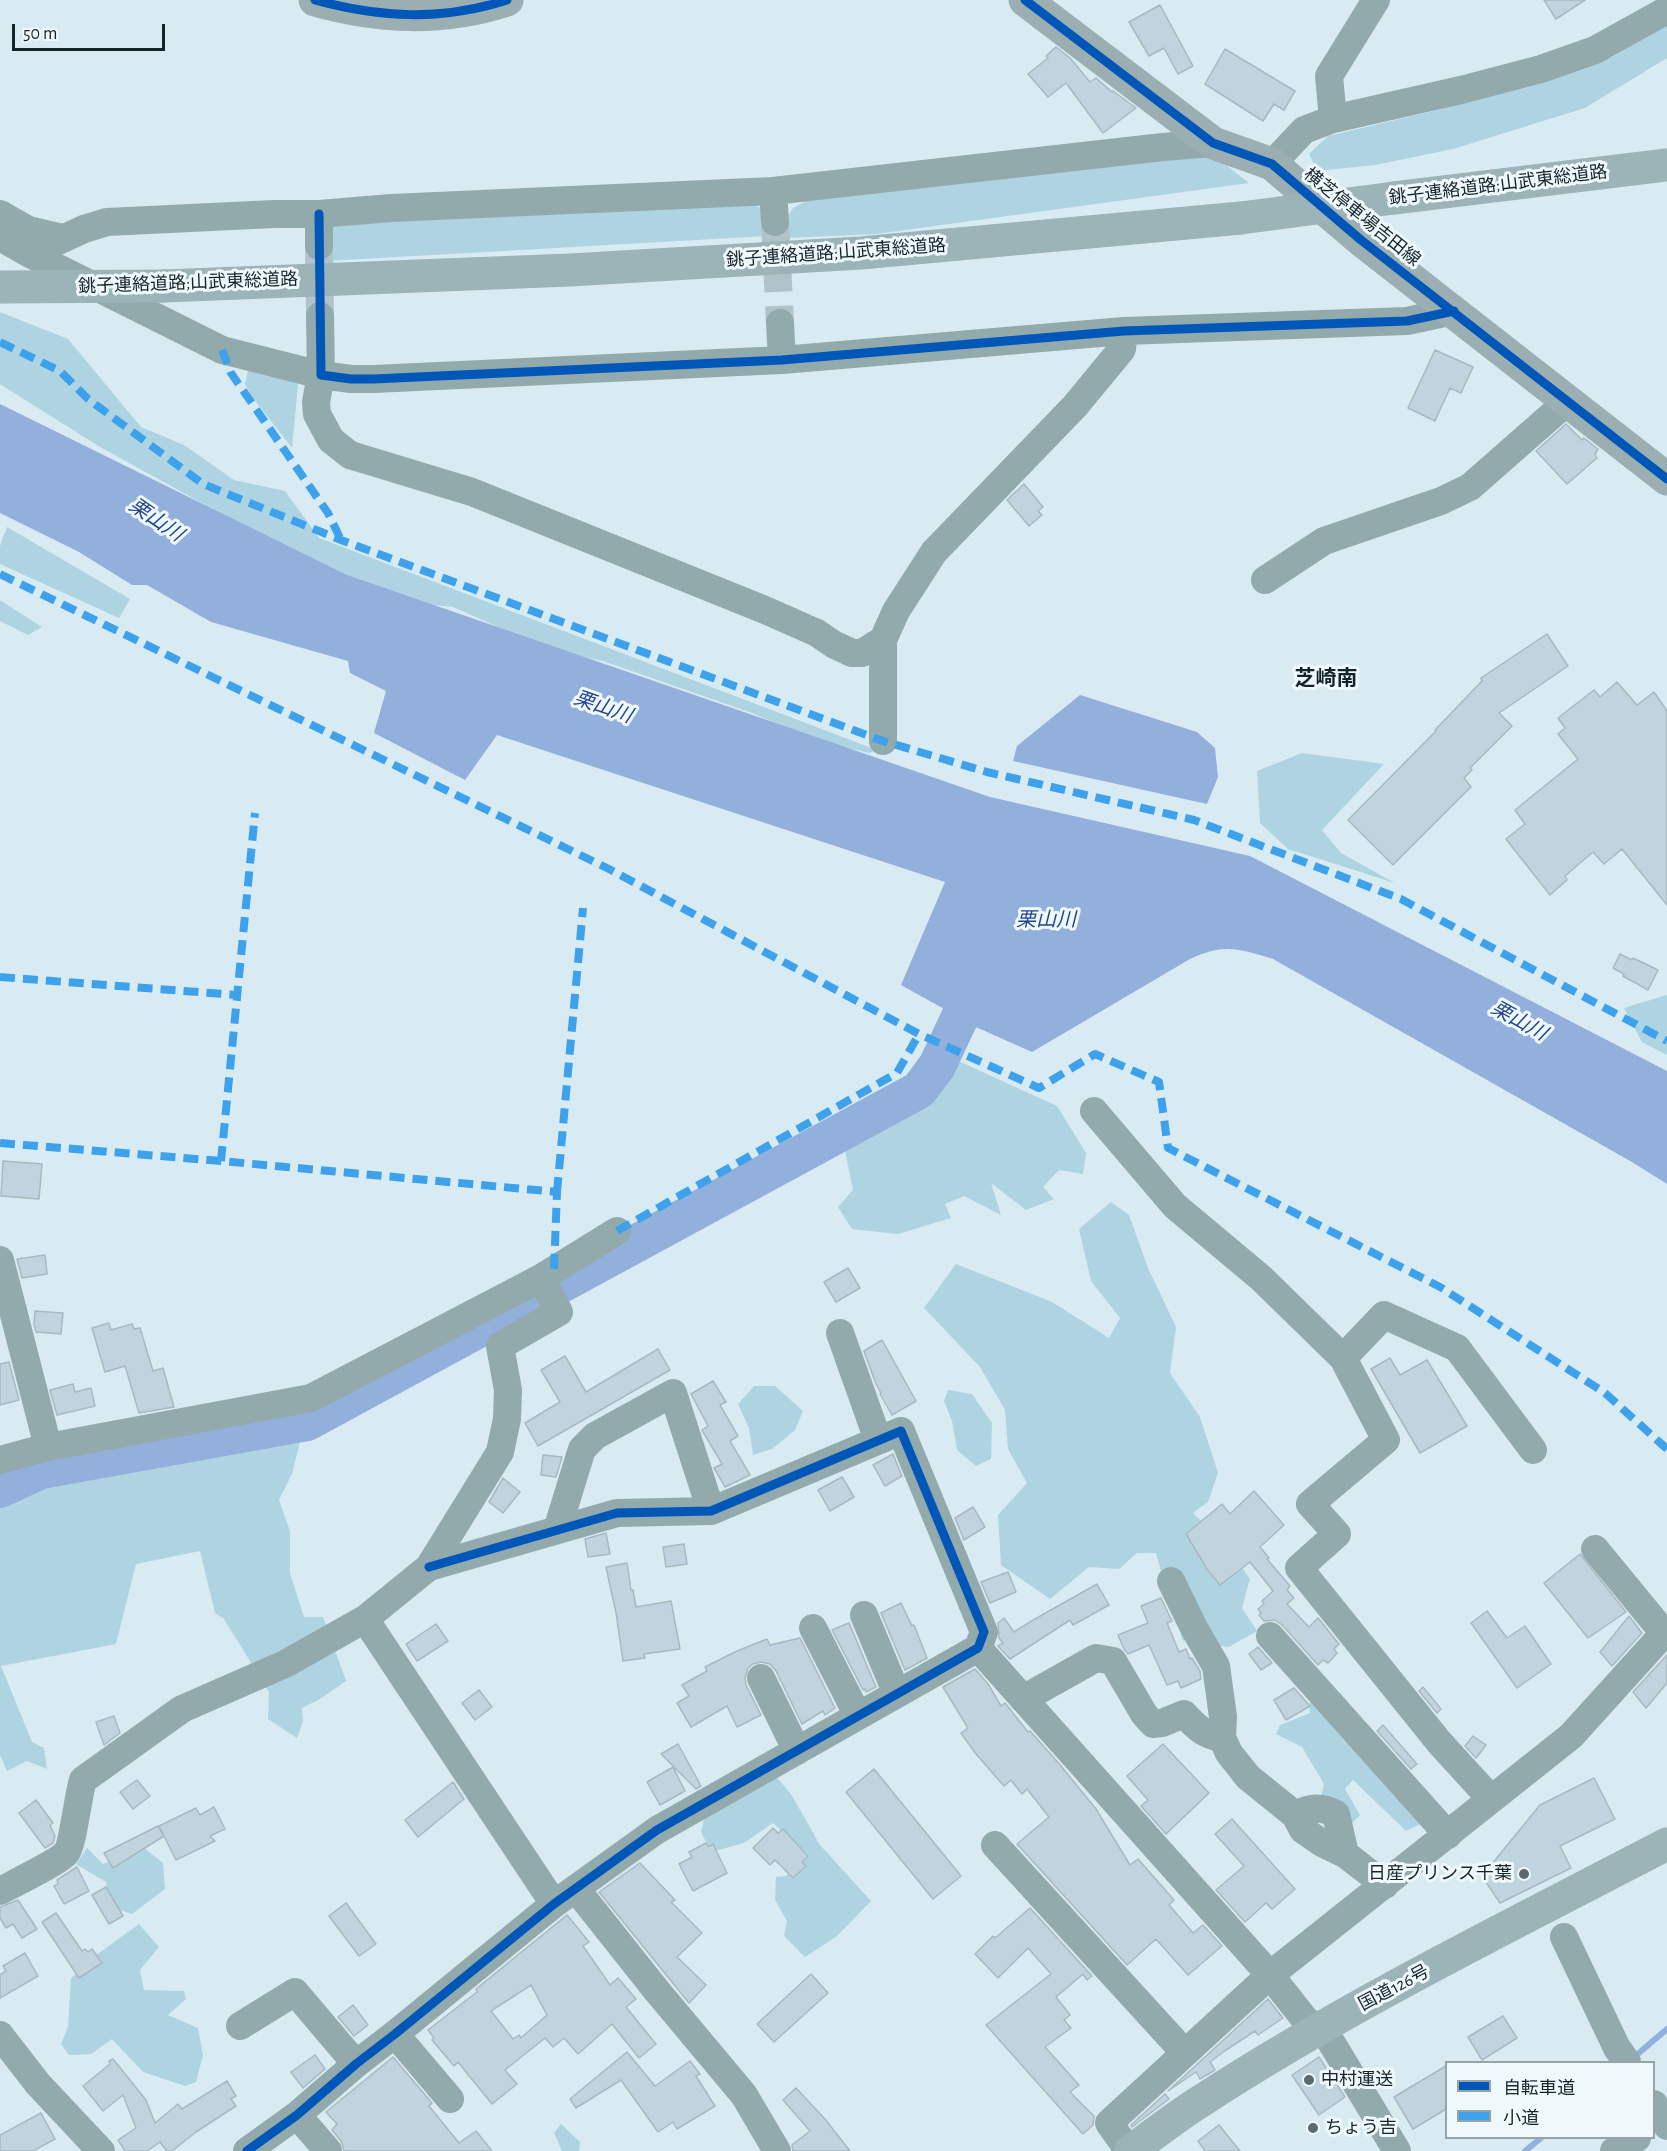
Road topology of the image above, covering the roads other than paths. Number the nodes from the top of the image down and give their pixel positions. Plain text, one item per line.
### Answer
1 (315, 0) edge
2 (507, 0) edge
3 (1025, 0) edge
4 (1376, 0) edge
5 (1667, 10) edge
6 (1333, 119) junction
7 (1213, 143) junction
8 (1272, 164) junction
9 (1667, 165) edge
10 (773, 191) junction
11 (0, 214) edge
12 (319, 214) junction
13 (775, 222) tunnel mouth
14 (0, 237) edge
15 (62, 238) junction
16 (319, 246) tunnel mouth
17 (30, 254) junction
18 (0, 287) edge
19 (1454, 311) junction
20 (320, 316) tunnel mouth
21 (780, 323) tunnel mouth
22 (1124, 332) junction
23 (782, 360) junction
24 (321, 375) junction
25 (1568, 401) junction
26 (1667, 479) edge
27 (1265, 580) dead end
28 (883, 640) junction
29 (883, 741) dead end
30 (1094, 1111) dead end
31 (617, 1231) dead end
32 (0, 1260) edge
33 (541, 1278) junction
34 (840, 1333) dead end
35 (1343, 1358) junction
36 (878, 1440) junction
37 (48, 1447) junction
38 (1533, 1450) dead end
39 (0, 1460) edge
40 (711, 1511) junction
41 (557, 1530) junction
42 (1595, 1549) dead end
43 (429, 1567) junction
44 (1171, 1581) dead end
45 (864, 1615) dead end
46 (365, 1619) junction
47 (813, 1628) dead end
48 (1666, 1632) edge
49 (1270, 1636) dead end
50 (978, 1648) junction
51 (761, 1678) dead end
52 (897, 1694) junction
53 (1220, 1696) junction
54 (1023, 1700) junction
55 (1184, 1714) junction
56 (858, 1716) junction
57 (1222, 1738) junction
58 (797, 1751) junction
59 (1491, 1799) junction
60 (1448, 1835) junction
61 (1667, 1844) edge
62 (994, 1845) dead end
63 (1385, 1885) junction
64 (0, 1891) edge
65 (565, 1896) junction
66 (1564, 1937) dead end
67 (1270, 1975) junction
68 (240, 2026) dead end
69 (1322, 2027) junction
70 (395, 2034) junction
71 (0, 2035) edge
72 (1185, 2053) junction
73 (1622, 2055) edge
74 (356, 2064) junction
75 (450, 2099) dead end
76 (297, 2115) junction
77 (1635, 2139) edge
78 (101, 2151) edge
79 (247, 2151) edge
80 (328, 2151) edge
81 (777, 2151) edge
82 (1130, 2151) edge
83 (1397, 2151) edge
84 (1614, 2151) edge

1 - 2 main road
3 - 7 main road, 横芝停車場吉田線
4 - 6 street
5 - 6 street
6 - 8 street
7 - 8 main road, 横芝停車場吉田線
7 - 10 street
8 - 19 main road, 横芝停車場吉田線
9 - 18 highway, 銚子連絡道路;山武東総道路, bridge
10 - 12 street
10 - 13 street
11 - 15 street
12 - 15 street
12 - 16 street
14 - 17 street
15 - 17 street
17 - 24 street
19 - 22 street
19 - 25 main road, 横芝停車場吉田線
20 - 24 street
21 - 23 street
22 - 23 street
22 - 28 street
23 - 24 street
24 - 28 street
25 - 26 main road, 横芝停車場吉田線
25 - 27 street
28 - 29 street
30 - 35 street
31 - 33 street
32 - 37 street
33 - 37 street
33 - 43 street
34 - 36 street
35 - 38 street
35 - 59 street
36 - 40 street
36 - 50 street
37 - 39 street
40 - 41 street
40 - 41 street
41 - 43 street
42 - 48 street
43 - 46 street
44 - 53 street
45 - 52 street
46 - 64 street
46 - 65 street
47 - 56 street
48 - 59 street
49 - 60 street
50 - 52 street
50 - 54 street
51 - 58 street
52 - 56 street
53 - 55 street
53 - 57 street
54 - 55 street
54 - 67 street
55 - 57 street
56 - 58 street
57 - 63 street
58 - 65 street
59 - 60 street
60 - 63 street
61 - 69 highway, 国道126号
62 - 72 street
63 - 67 street
65 - 70 street
65 - 81 street
66 - 73 street
67 - 69 street
67 - 72 street
68 - 74 street
69 - 82 highway, 国道126号
69 - 83 street
70 - 74 street
70 - 75 street
71 - 78 street
72 - 82 street
74 - 76 street
76 - 79 street
76 - 80 street
77 - 84 street

